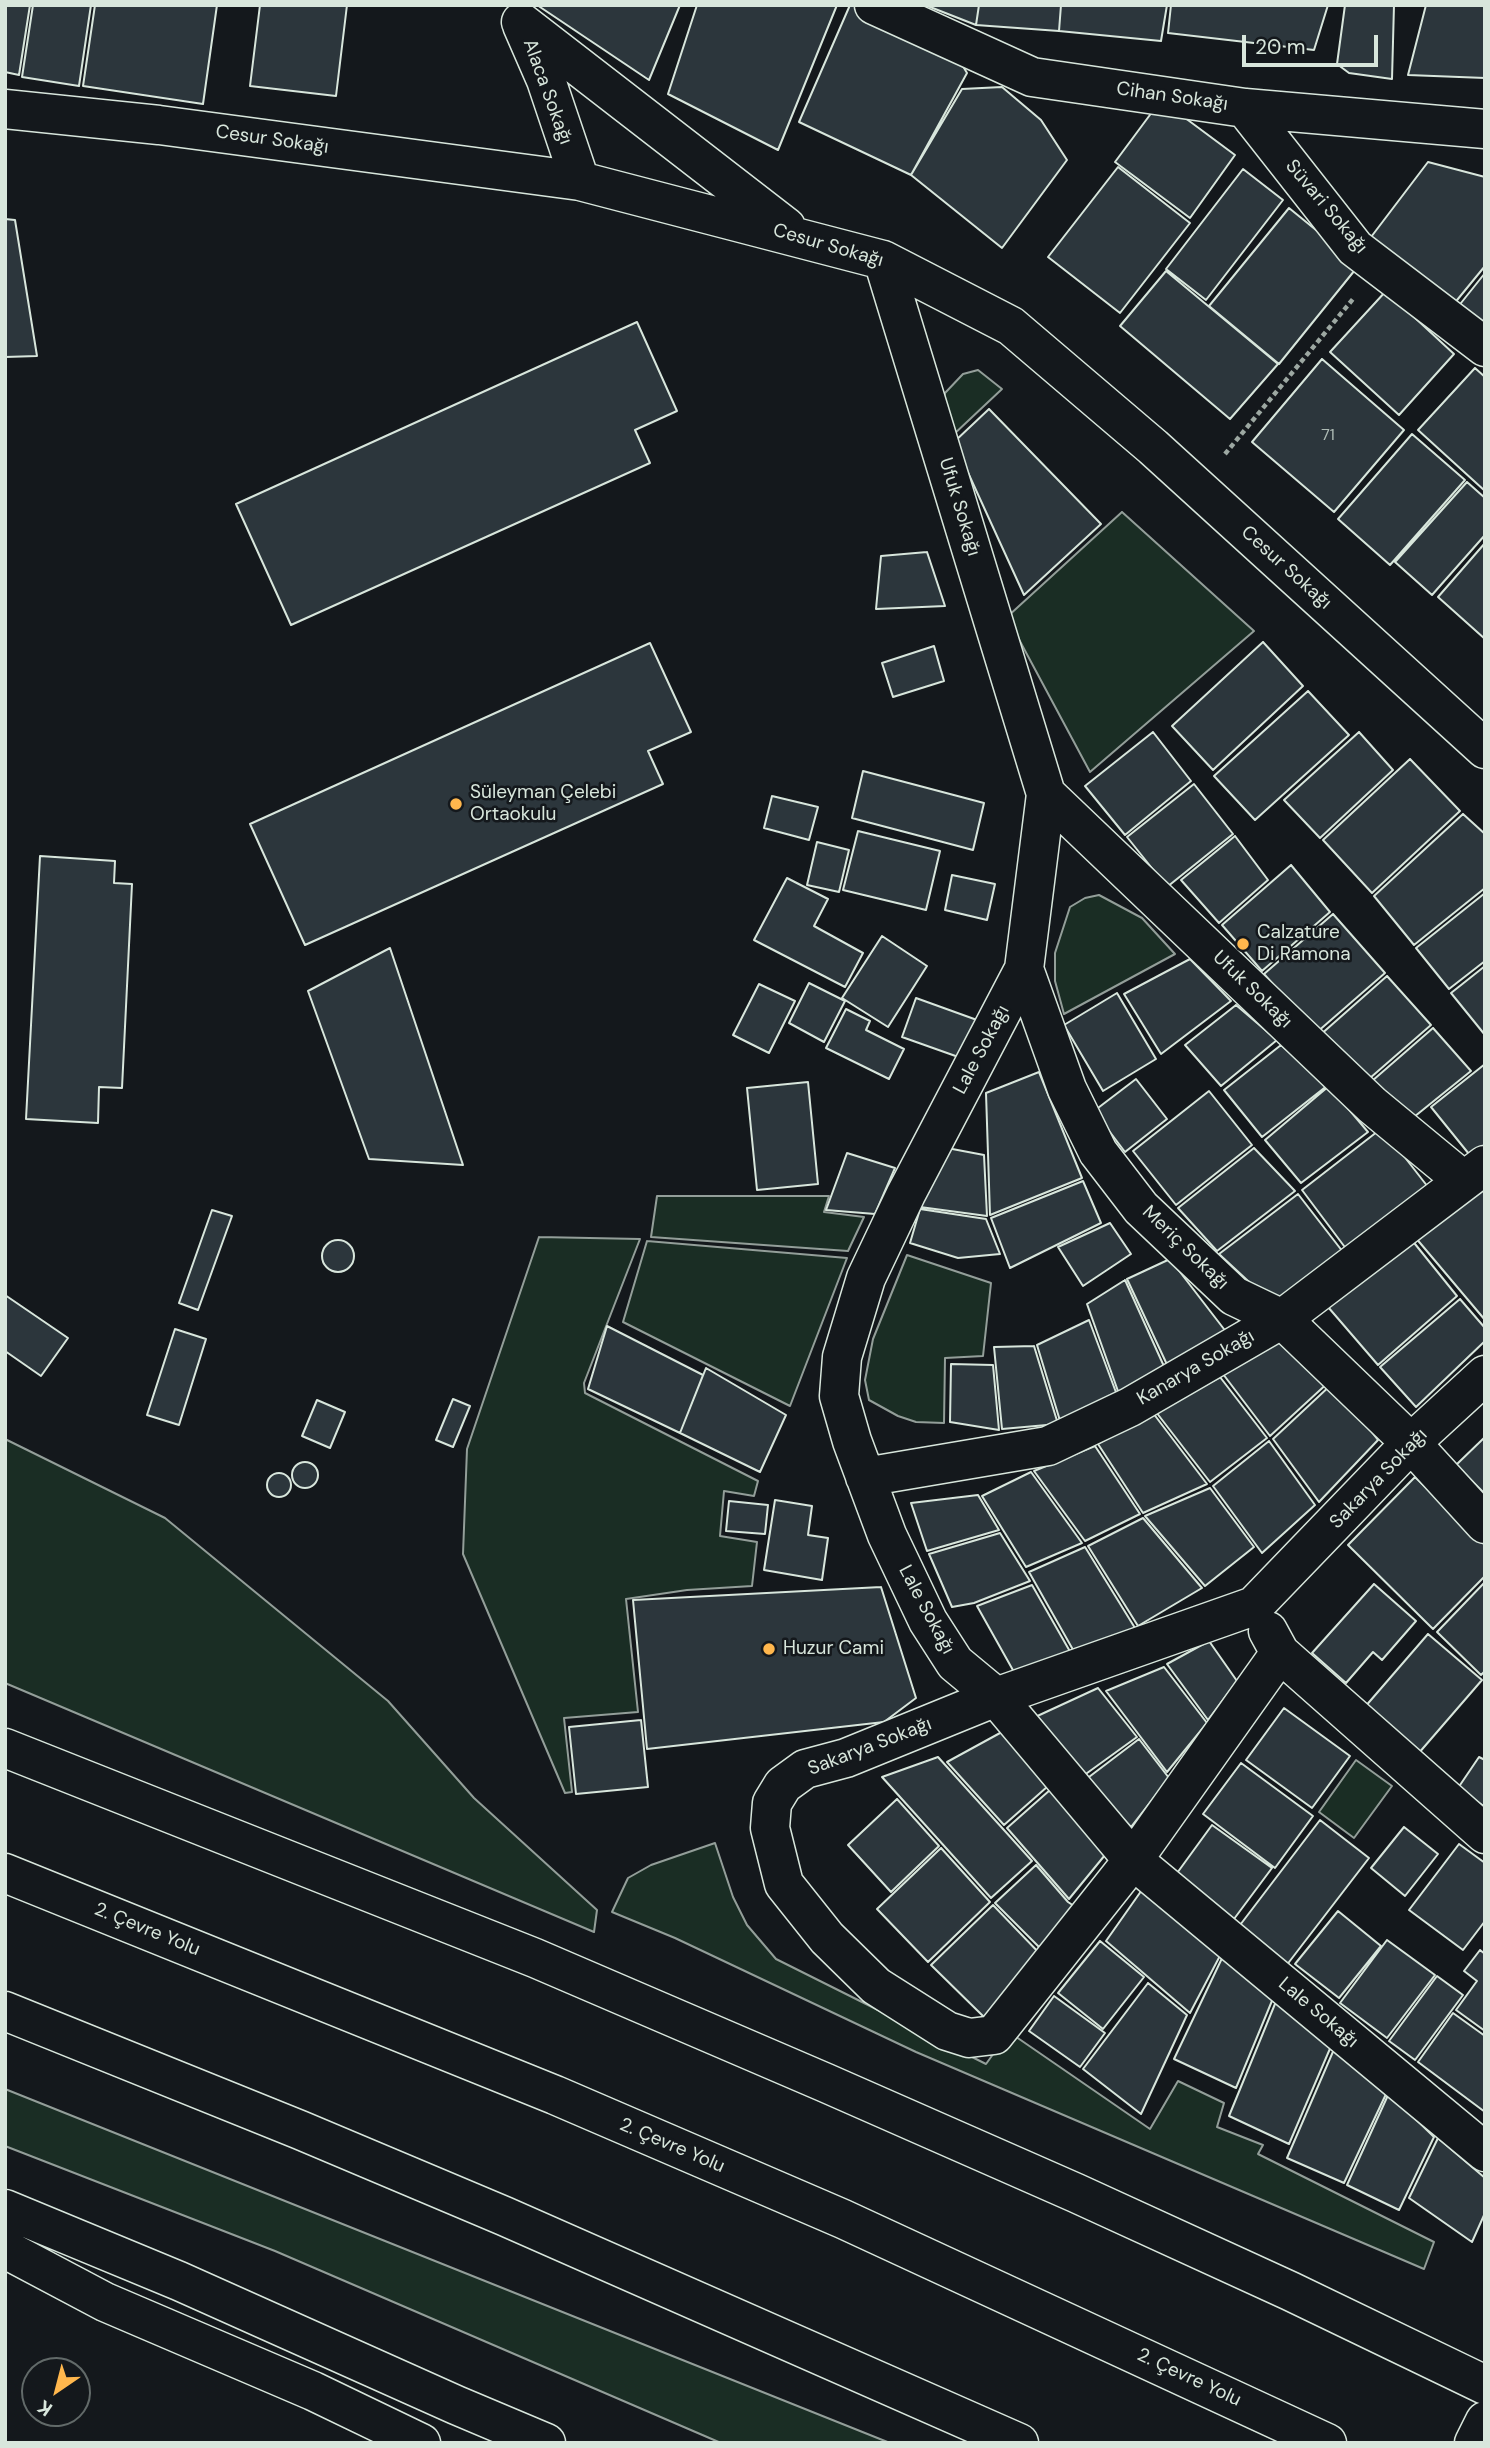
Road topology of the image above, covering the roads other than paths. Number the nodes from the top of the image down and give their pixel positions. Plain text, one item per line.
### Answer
1 (874, 5) edge
2 (515, 14) edge
3 (1245, 108) junction
4 (5, 109) edge
5 (1485, 129) edge
6 (580, 181) junction
7 (799, 237) junction
8 (883, 260) junction
9 (1485, 347) edge
10 (1485, 749) edge
11 (1046, 794) junction
12 (1024, 969) junction
13 (1474, 1173) edge
14 (1282, 1319) junction
15 (1485, 1375) edge
16 (1411, 1443) junction
17 (865, 1478) junction
18 (1485, 1524) edge
19 (1254, 1606) junction
20 (1280, 1653) junction
21 (996, 1697) junction
22 (5, 1748) edge
23 (1485, 1834) edge
24 (1133, 1860) junction
25 (5, 1873) edge
26 (5, 2011) edge
27 (1485, 2152) edge
28 (5, 2209) edge
29 (5, 2249) edge
30 (1485, 2385) edge
31 (1485, 2421) edge
32 (421, 2443) edge
33 (546, 2443) edge
34 (1019, 2443) edge
35 (1328, 2443) edge
36 (1474, 2443) edge

1 - 3 main road, Cihan Sokağı
2 - 6 main road, Alaca Sokağı
2 - 7 main road
3 - 5 main road, Cihan Sokağı
3 - 9 main road, Süvari Sokağı
4 - 6 main road, Cesur Sokağı
6 - 7 main road, Cesur Sokağı
7 - 8 main road, Cesur Sokağı
8 - 10 main road, Cesur Sokağı
8 - 11 main road, Ufuk Sokağı
11 - 12 main road, Ufuk Sokağı
11 - 13 main road, Ufuk Sokağı
12 - 14 main road, Meriç Sokağı
12 - 17 main road, Lale Sokağı
13 - 14 main road, Kanarya Sokağı
14 - 16 main road, Meriç Sokağı
14 - 17 main road, Kanarya Sokağı
15 - 16 main road, Sakarya Sokağı
16 - 18 main road, Meriç Sokağı
16 - 19 main road, Sakarya Sokağı
17 - 21 main road, Lale Sokağı
19 - 20 main road
19 - 21 main road, Sakarya Sokağı
20 - 23 main road
20 - 24 main road, Sakarya Sokağı
21 - 24 main road, Lale Sokağı
21 - 24 main road, Sakarya Sokağı
22 - 30 main road
24 - 27 main road, Lale Sokağı
25 - 35 main road, 2. Çevre Yolu
26 - 34 main road
28 - 33 main road
29 - 32 main road
31 - 36 main road

